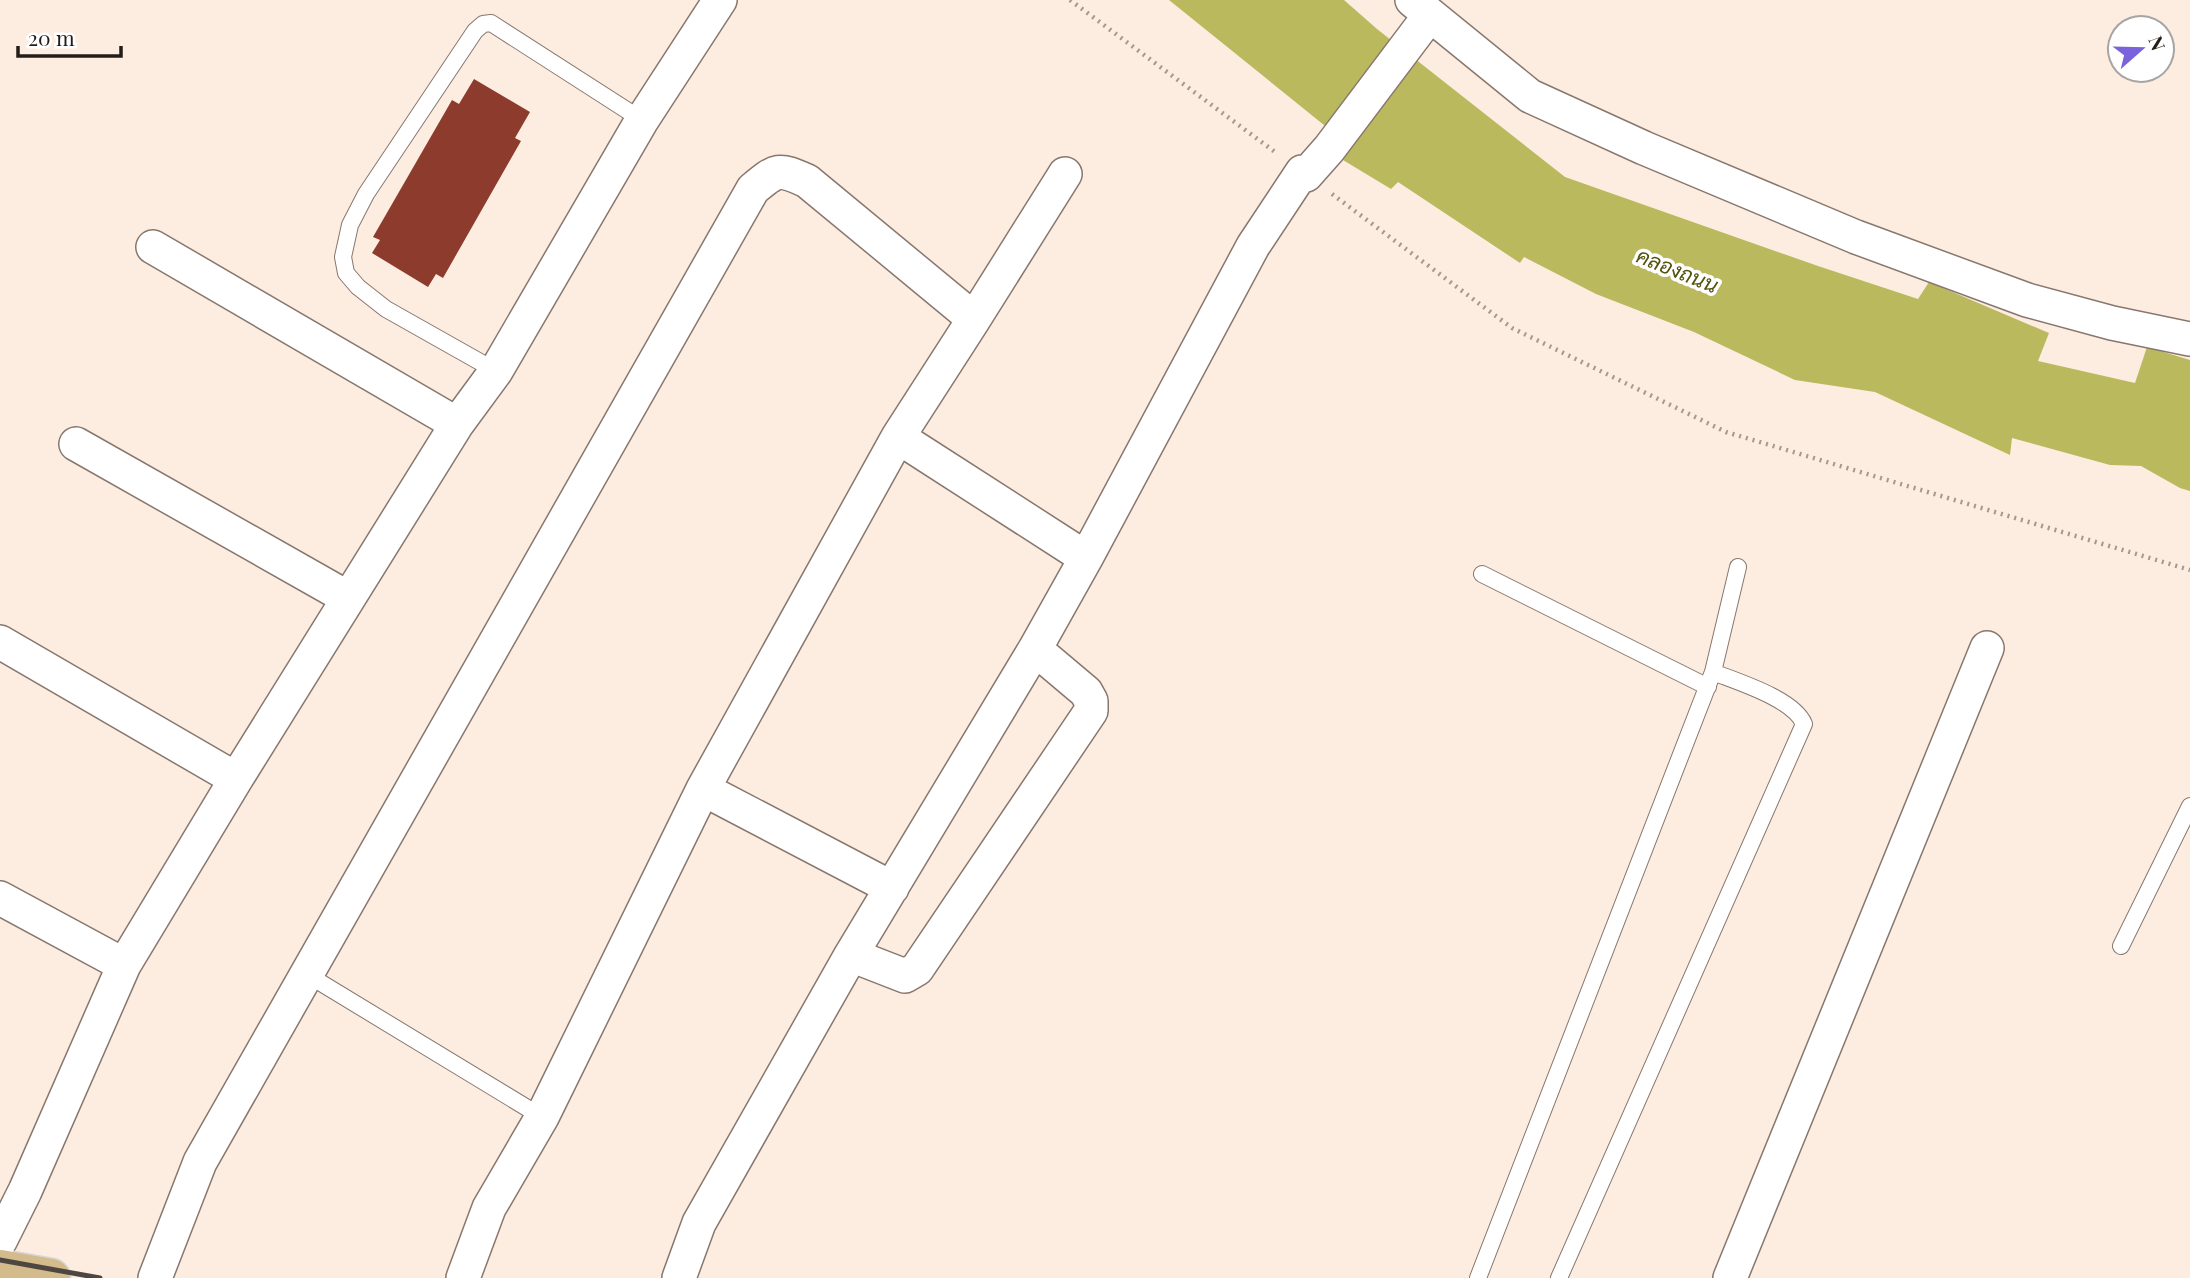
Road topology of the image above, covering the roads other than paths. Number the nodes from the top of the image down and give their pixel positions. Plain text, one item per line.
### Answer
1 (720, 0) edge
2 (1421, 8) edge
3 (642, 120) junction
4 (1065, 174) dead end
5 (153, 247) dead end
6 (974, 319) junction
7 (2190, 339) edge
8 (496, 370) junction
9 (457, 424) junction
10 (898, 437) junction
11 (76, 444) dead end
12 (1086, 558) junction
13 (1738, 568) dead end
14 (1482, 574) dead end
15 (348, 598) junction
16 (0, 642) edge
17 (1987, 648) dead end
18 (1035, 649) junction
19 (1710, 679) junction
20 (236, 779) junction
21 (703, 789) junction
22 (2190, 806) edge
23 (892, 888) junction
24 (0, 898) edge
25 (2121, 946) dead end
26 (851, 955) junction
27 (124, 965) junction
28 (308, 975) junction
29 (541, 1117) junction
30 (0, 1241) edge
31 (0, 1269) edge
32 (51, 1278) edge
33 (155, 1278) edge
34 (463, 1278) edge
35 (679, 1278) edge
36 (1478, 1278) edge
37 (1559, 1278) edge
38 (1730, 1278) edge

1 - 3 street
2 - 7 street
2 - 12 street
3 - 8 street
3 - 8 lane
4 - 6 street
5 - 9 street
6 - 10 street
6 - 28 street
8 - 9 street
9 - 15 street
10 - 12 street
10 - 21 street
11 - 15 street
12 - 18 street
13 - 19 lane
14 - 19 lane
15 - 20 street
16 - 20 street
17 - 38 street
18 - 23 street
18 - 26 street
19 - 36 lane
19 - 37 lane
20 - 27 street
21 - 23 street
21 - 29 street
22 - 25 lane
23 - 26 street
24 - 27 street
26 - 35 street
27 - 30 street
28 - 29 lane
28 - 33 street
29 - 34 street
31 - 32 main road

